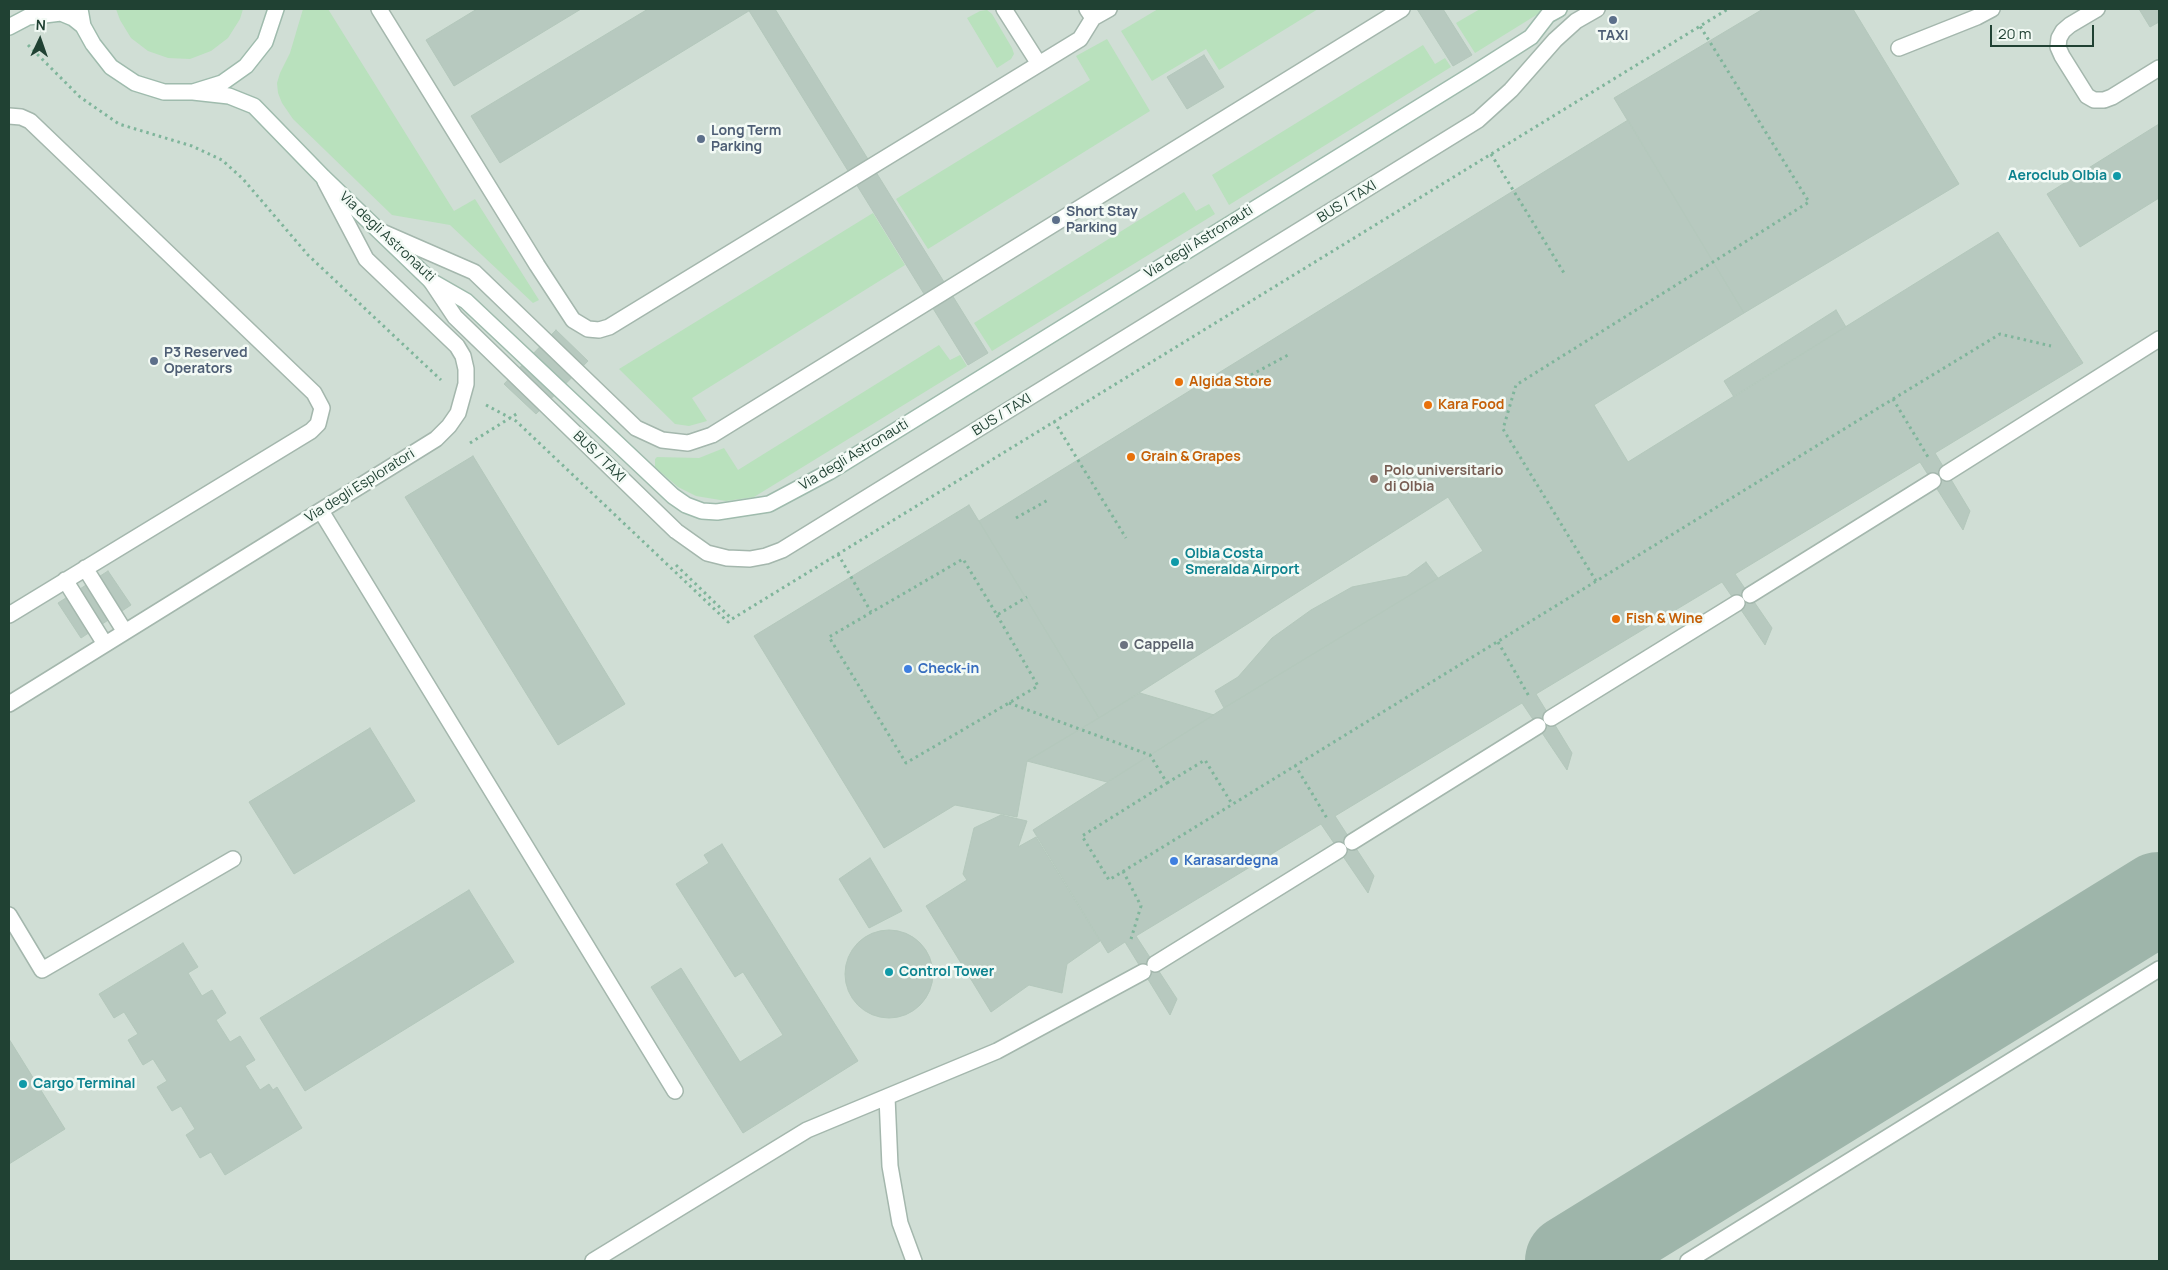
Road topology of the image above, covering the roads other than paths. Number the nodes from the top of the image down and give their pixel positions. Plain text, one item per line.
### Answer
1 (80, 9) edge
2 (276, 9) edge
3 (379, 9) edge
4 (1004, 9) edge
5 (1109, 9) edge
6 (1402, 9) edge
7 (1559, 9) edge
8 (1598, 9) edge
9 (1992, 9) edge
10 (2097, 9) edge
11 (1090, 13) edge
12 (11, 26) edge
13 (83, 26) junction
14 (1899, 48) dead end
15 (1039, 64) junction
16 (2159, 68) edge
17 (193, 92) junction
18 (9, 116) edge
19 (323, 177) junction
20 (379, 231) junction
21 (431, 280) junction
22 (2159, 338) edge
23 (1947, 473) dead end
24 (1933, 481) dead end
25 (321, 510) junction
26 (85, 568) junction
27 (65, 580) junction
28 (9, 615) edge
29 (125, 632) junction
30 (105, 644) junction
31 (9, 704) edge
32 (1551, 718) dead end
33 (1538, 726) dead end
34 (1352, 842) dead end
35 (1338, 850) dead end
36 (233, 860) dead end
37 (9, 914) edge
38 (2159, 969) edge
39 (675, 1091) dead end
40 (887, 1097) junction
41 (593, 1261) edge
42 (914, 1261) edge
43 (1688, 1261) edge

1 - 13 street
2 - 17 street
3 - 15 street
4 - 15 street
5 - 11 street
6 - 20 street
7 - 21 street, Via degli Astronauti
8 - 21 street, BUS / TAXI
9 - 14 street
10 - 16 street
11 - 15 street
12 - 13 street
13 - 17 street
17 - 19 street, Via degli Astronauti
18 - 26 street
19 - 20 street, Via degli Astronauti
19 - 25 street, Via degli Esploratori
20 - 21 street, Via degli Astronauti
22 - 23 street
24 - 32 street
25 - 29 street, Via degli Esploratori
25 - 39 street
26 - 27 street
26 - 29 street
27 - 28 street
27 - 30 street
29 - 30 street, Via degli Esploratori
30 - 31 street, Via degli Esploratori
33 - 34 street
35 - 40 street
36 - 37 street
38 - 43 street
40 - 41 street
40 - 42 street

